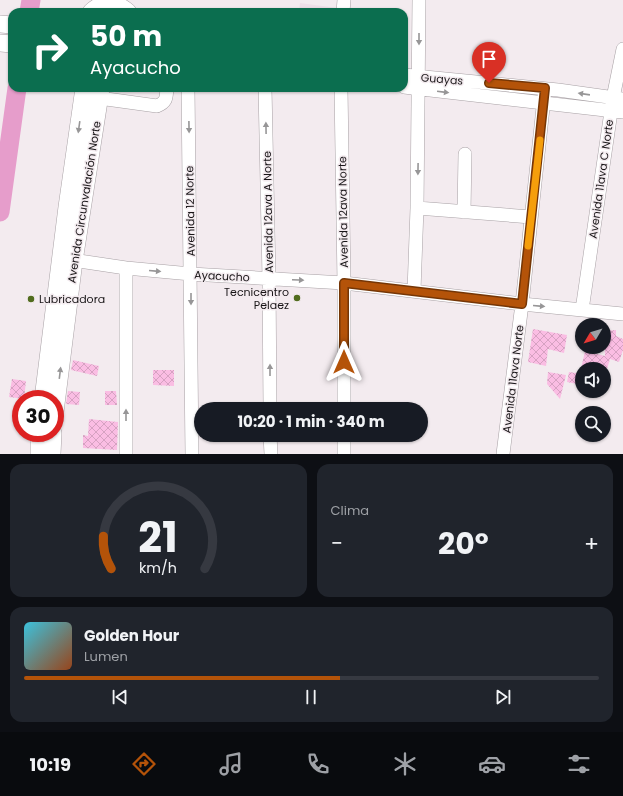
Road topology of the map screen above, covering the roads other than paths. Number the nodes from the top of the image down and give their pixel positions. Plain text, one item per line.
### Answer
1 (419, 0) edge
2 (122, 6) edge
3 (94, 7) edge
4 (623, 49) edge
5 (408, 77) edge
6 (419, 83) junction
7 (408, 86) edge
8 (545, 88) junction
9 (84, 92) edge
10 (167, 92) edge
11 (188, 92) edge
12 (265, 92) edge
13 (341, 92) edge
14 (100, 93) edge
15 (544, 104) junction
16 (618, 105) edge
17 (465, 154) dead end
18 (417, 208) junction
19 (464, 212) junction
20 (531, 217) junction
21 (68, 259) junction
22 (126, 268) junction
23 (191, 274) junction
24 (269, 278) junction
25 (344, 283) junction
26 (414, 292) junction
27 (522, 304) junction
28 (582, 310) junction
29 (623, 314) edge
30 (45, 390) edge
31 (57, 390) edge
32 (270, 402) edge
33 (344, 402) edge
34 (42, 442) edge
35 (50, 442) edge
36 (270, 442) edge
37 (344, 442) edge
38 (45, 454) edge
39 (126, 454) edge
40 (192, 454) edge
41 (270, 454) edge
42 (344, 454) edge
43 (503, 454) edge

1 -> 6 street
2 - 3 main road
4 - 16 street, Avenida 11ava C Norte
5 - 6 street, Guayas
6 - 7 street, Guayas
6 - 8 street, Guayas
6 -> 15 street, Guayas
6 -> 18 street
8 - 15 street, Avenida 11ava Norte
16 -> 8 street, Guayas
9 -> 21 main road, Avenida Circunvalación Norte
10 - 14 street
11 -> 23 street, Avenida 12 Norte
24 -> 12 street, Avenida 12ava A Norte
13 - 25 street, Avenida 12ava Norte
14 - 21 main road, Avenida Circunvalación Norte
15 - 16 street, Guayas
15 - 20 street, Avenida 11ava Norte
16 - 28 street, Avenida 11ava C Norte
17 - 19 street
18 - 19 street
18 - 26 street
19 - 20 street
20 - 27 street, Avenida 11ava Norte
21 - 22 street, Ayacucho
21 - 30 main road, Avenida Circunvalación Norte
31 -> 21 main road, Avenida Circunvalación Norte
22 -> 23 street, Ayacucho
39 -> 22 street
23 - 24 street, Ayacucho
23 -> 40 street, Avenida 12 Norte
24 -> 25 street, Ayacucho
32 -> 24 street, Avenida 12ava A Norte
25 - 26 street, Ayacucho
25 - 33 street, Avenida 12ava Norte
26 - 27 street, Ayacucho
27 -> 28 street, Ayacucho
27 - 43 street, Avenida 11ava Norte
28 - 29 street, Ayacucho
34 - 38 main road
35 - 38 main road
36 - 41 street
37 - 42 street

